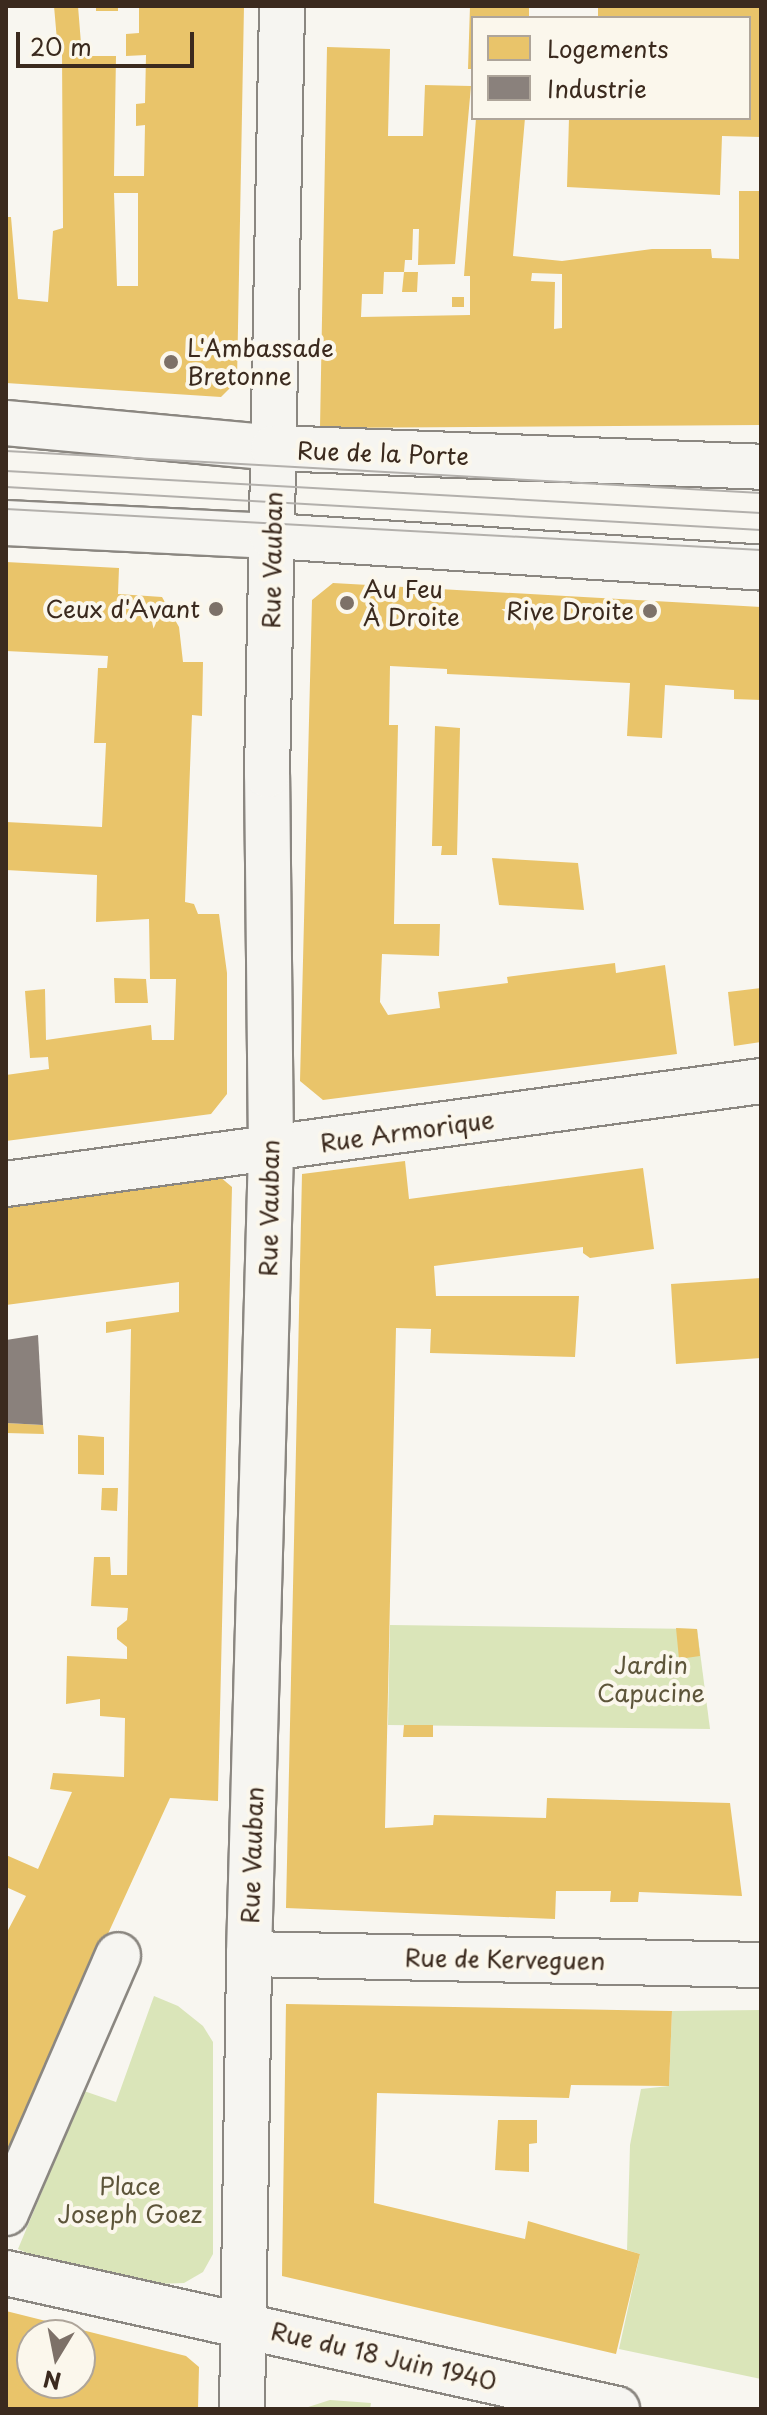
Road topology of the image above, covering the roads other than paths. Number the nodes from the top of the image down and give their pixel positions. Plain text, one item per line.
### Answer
1 (282, 6) edge
2 (6, 423) edge
3 (273, 448) junction
4 (761, 467) edge
5 (6, 523) edge
6 (272, 536) junction
7 (761, 568) edge
8 (761, 1081) edge
9 (271, 1150) junction
10 (6, 1184) edge
11 (249, 1954) junction
12 (118, 1955) dead end
13 (761, 1965) edge
14 (6, 2213) edge
15 (6, 2273) edge
16 (245, 2324) junction
17 (242, 2409) edge
18 (617, 2409) edge

1 - 3 street, Rue Vauban
2 - 3 street, Rue de la Porte
3 - 4 street, Rue de la Porte
3 - 6 street, Rue Vauban
5 - 6 street
6 - 7 street
6 - 9 street, Rue Vauban
8 - 9 street, Rue Armorique
9 - 10 street, Rue Armorique
9 - 11 street, Rue Vauban
11 - 13 street, Rue de Kerveguen
11 - 16 street, Rue Vauban
12 - 14 street
15 - 16 street
16 - 17 street, Rue Vauban
16 - 18 street, Rue du 18 Juin 1940

